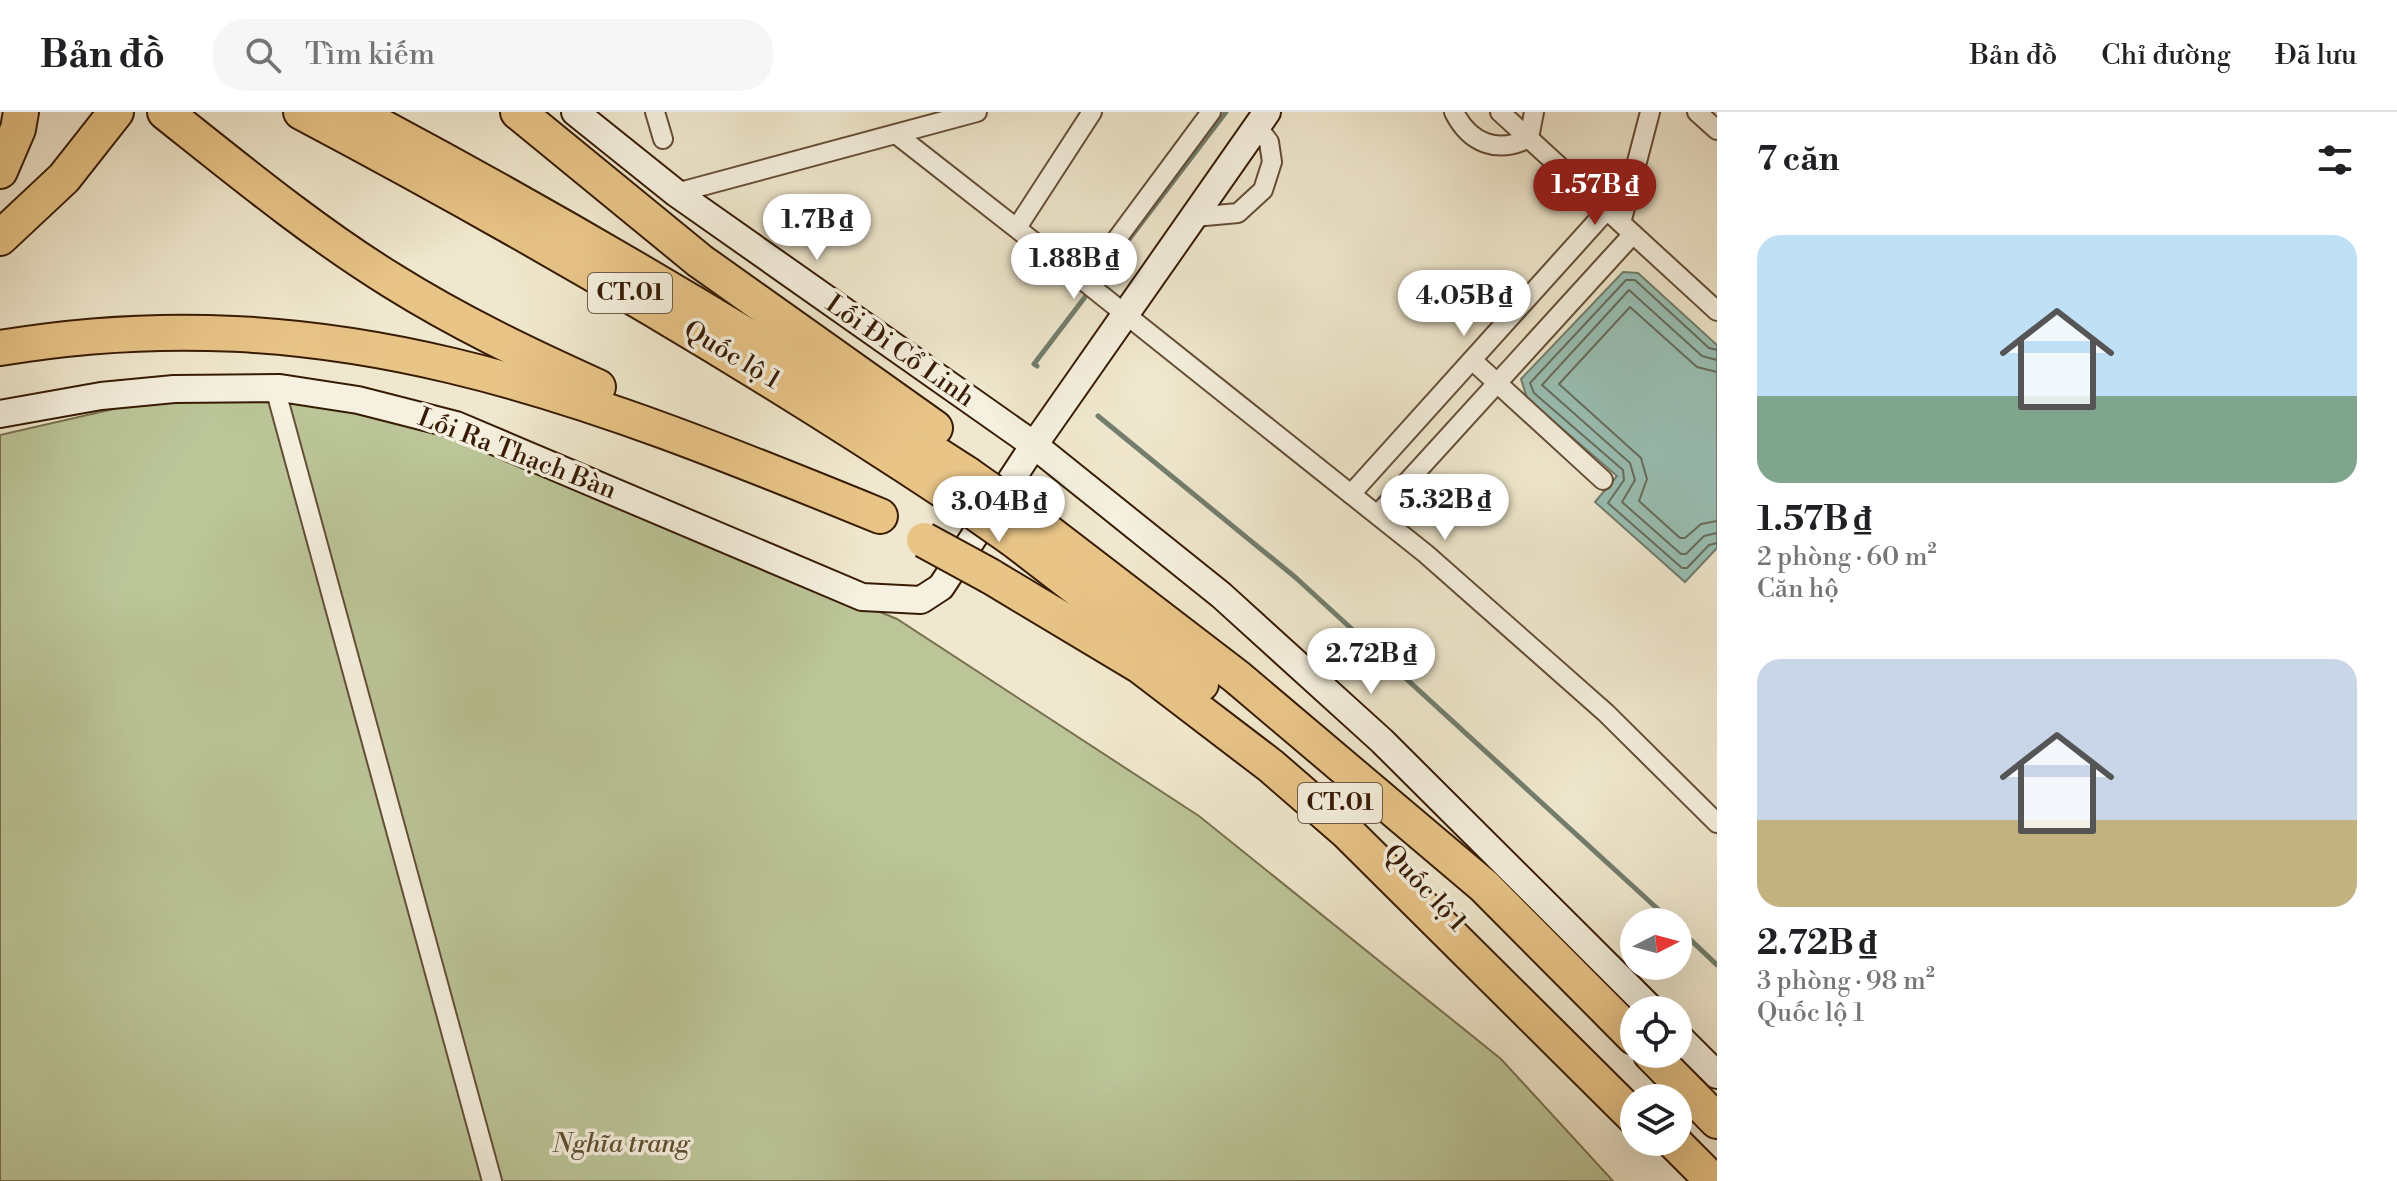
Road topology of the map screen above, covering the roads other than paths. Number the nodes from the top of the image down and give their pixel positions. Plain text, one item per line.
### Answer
1 (21, 112) edge
2 (116, 112) edge
3 (165, 112) edge
4 (301, 112) edge
5 (354, 112) edge
6 (495, 112) edge
7 (518, 112) edge
8 (575, 112) edge
9 (655, 112) edge
10 (977, 112) edge
11 (1092, 112) edge
12 (1211, 112) edge
13 (1454, 112) edge
14 (1500, 112) edge
15 (1534, 112) edge
16 (1650, 112) edge
17 (1697, 112) edge
18 (1262, 119) edge
19 (1717, 130) edge
20 (896, 134) junction
21 (1529, 138) junction
22 (663, 139) dead end
23 (0, 171) edge
24 (677, 193) junction
25 (646, 215) junction
26 (1194, 217) junction
27 (1620, 222) junction
28 (1018, 226) junction
29 (0, 238) edge
30 (1085, 282) junction
31 (1717, 311) edge
32 (1119, 312) junction
33 (0, 348) edge
34 (1472, 360) junction
35 (1497, 383) junction
36 (275, 388) junction
37 (0, 414) edge
38 (1034, 445) junction
39 (964, 475) junction
40 (1603, 480) dead end
41 (1351, 494) junction
42 (1378, 514) junction
43 (880, 516) junction
44 (1029, 521) junction
45 (1717, 823) edge
46 (1638, 996) edge
47 (1620, 1023) edge
48 (1692, 1050) edge
49 (1665, 1068) edge
50 (1717, 1075) edge
51 (1620, 1087) edge
52 (1620, 1103) edge
53 (1717, 1121) edge
54 (1684, 1156) edge
55 (1688, 1156) edge
56 (1706, 1174) edge
57 (492, 1181) edge

1 - 23 highway
2 - 29 highway
3 - 43 highway
4 - 39 highway, Quốc lộ 1 / CT.01
5 - 39 highway, Quốc lộ 1 / CT.01
6 - 25 highway
7 - 25 highway
8 - 24 main road, Lối Đi Cổ Linh
9 - 22 street
10 - 20 street
11 - 28 street
12 - 30 street
13 - 21 street
14 - 21 street
15 - 21 street
16 - 27 street
17 - 19 street
18 - 26 main road
18 - 26 street
20 - 24 street
20 - 28 street
21 - 27 street
24 - 38 main road, Lối Đi Cổ Linh
25 - 39 highway
26 - 32 main road
27 - 31 street
27 - 34 street
27 - 35 street
28 - 30 street
30 - 32 street
32 - 38 main road
32 - 41 street
33 - 43 highway
34 - 35 street
34 - 41 street
35 - 40 street
35 - 42 street
36 - 37 main road, Lối Ra Thạch Bàn
36 - 38 main road, Lối Ra Thạch Bàn
36 - 57 street
38 - 46 main road, Lối Đi Cổ Linh
39 - 44 highway, CT.01, bridge
41 - 42 street
42 - 45 street
43 - 52 highway, bridge
44 - 47 highway, Quốc lộ 1 / CT.01
44 - 51 highway, Quốc lộ 1 / CT.01
48 - 50 main road
49 - 53 highway
54 - 56 highway
55 - 56 highway

